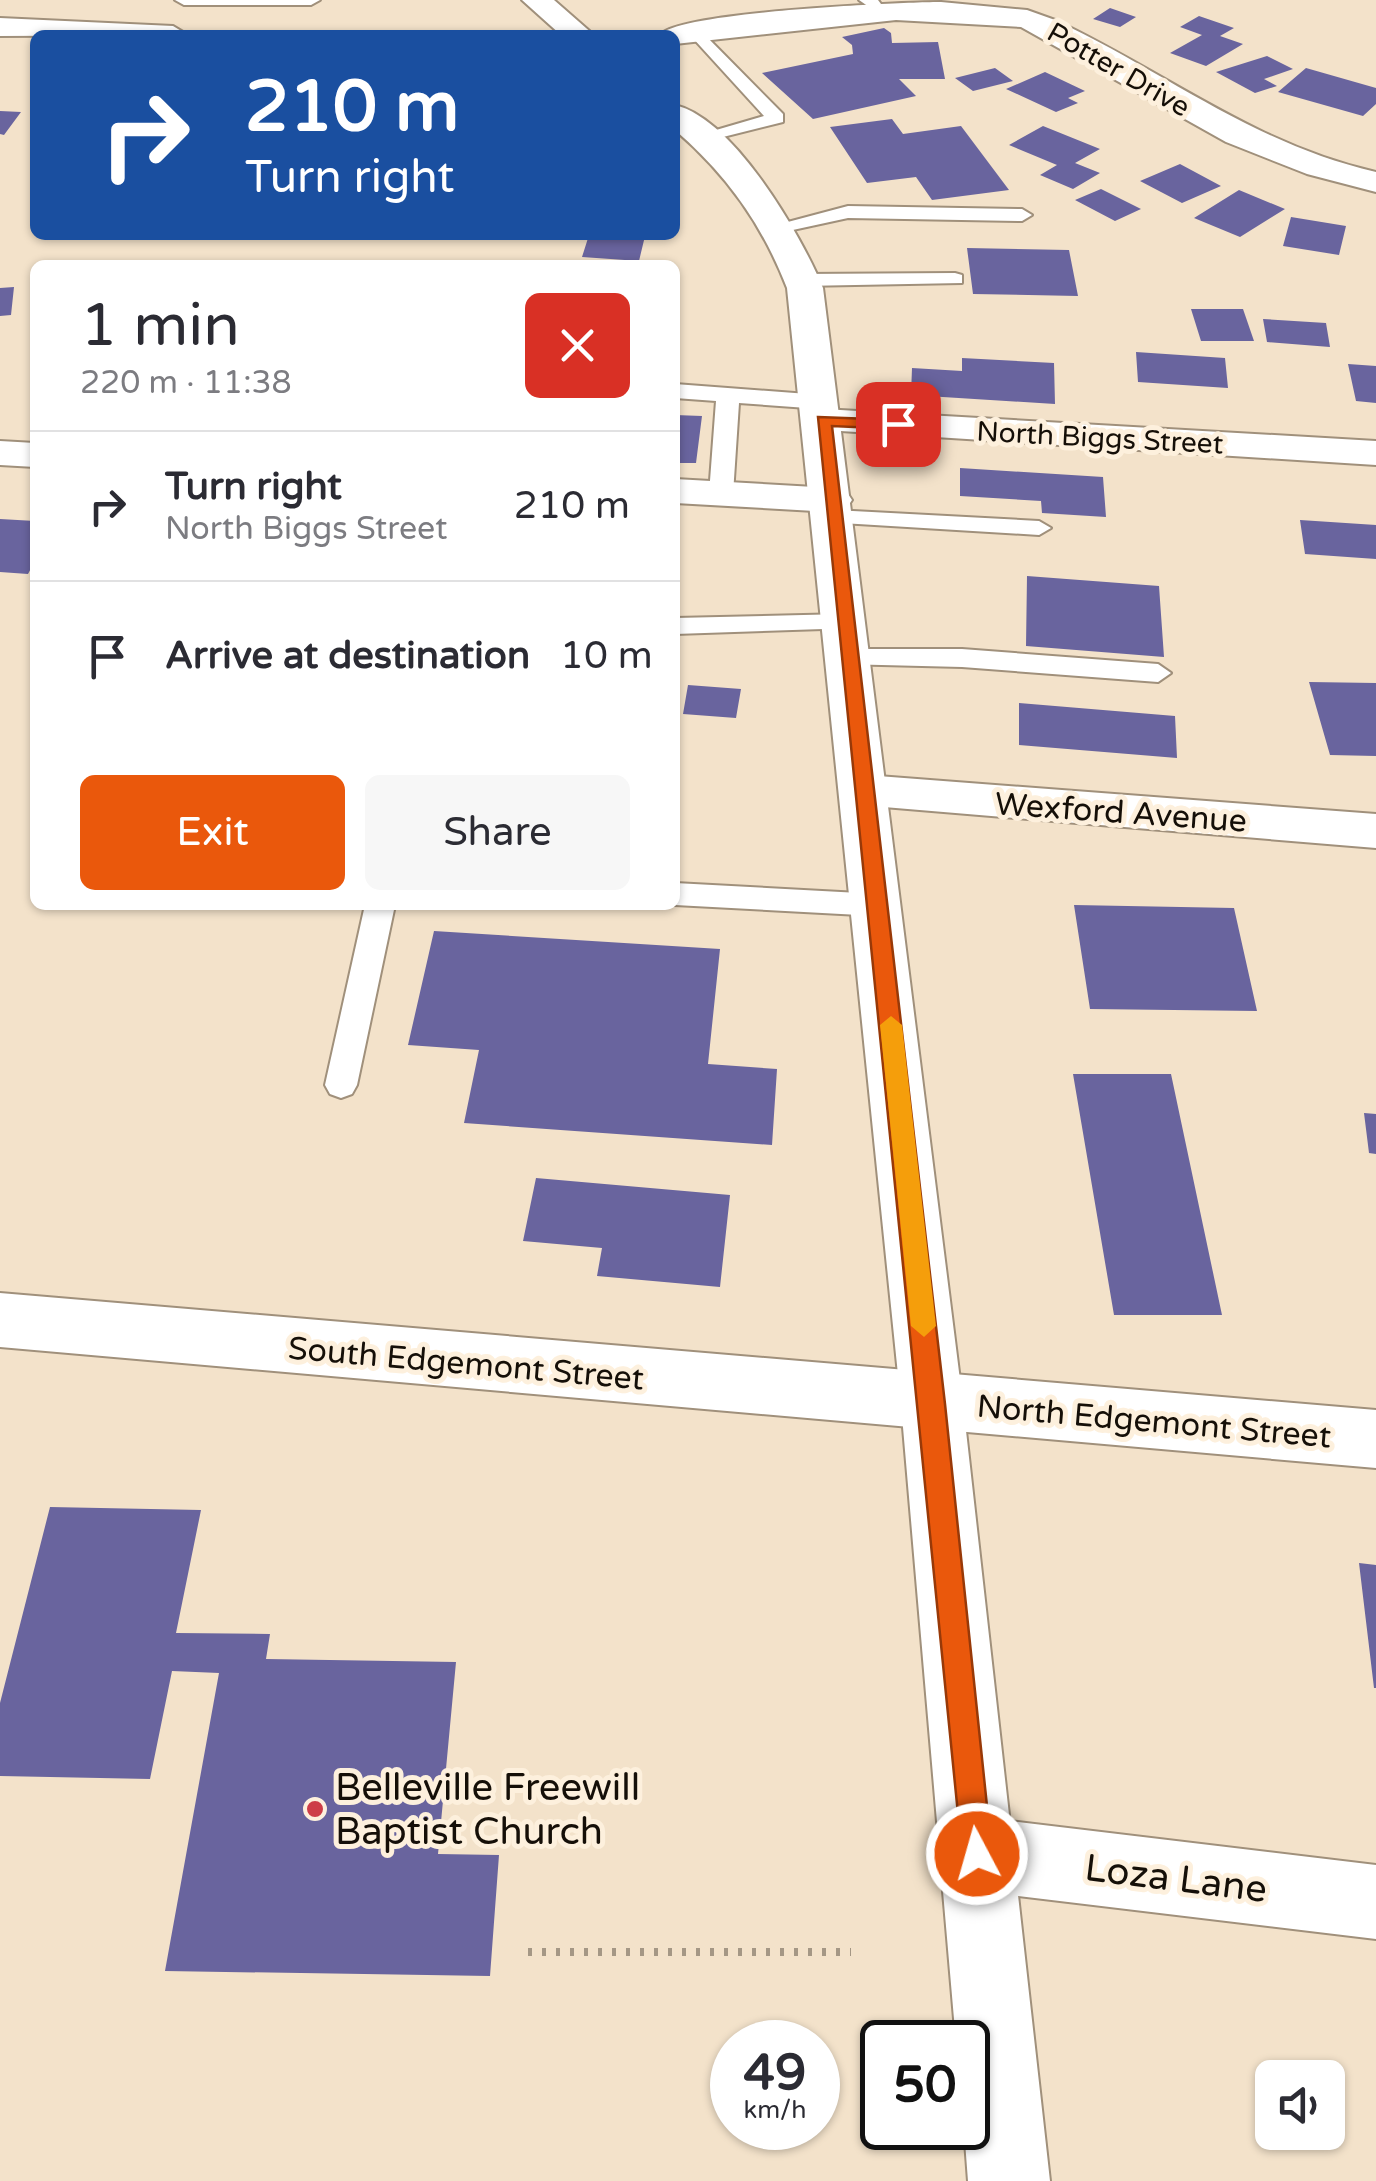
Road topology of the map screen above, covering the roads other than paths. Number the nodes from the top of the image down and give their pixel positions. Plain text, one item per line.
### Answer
1 (311, 0) edge
2 (536, 0) edge
3 (191, 2) edge
4 (870, 2) edge
5 (0, 27) edge
6 (64, 30) edge
7 (188, 30) edge
8 (572, 30) edge
9 (686, 34) edge
10 (683, 121) edge
11 (1376, 182) edge
12 (1022, 215) dead end
13 (779, 227) junction
14 (955, 279) dead end
15 (802, 280) junction
16 (680, 391) edge
17 (728, 395) junction
18 (822, 411) junction
19 (0, 453) edge
20 (1376, 453) edge
21 (30, 455) edge
22 (680, 491) edge
23 (721, 494) junction
24 (833, 508) junction
25 (1039, 528) dead end
26 (680, 626) edge
27 (848, 640) junction
28 (1158, 674) dead end
29 (865, 792) junction
30 (1376, 831) edge
31 (680, 894) edge
32 (878, 905) junction
33 (379, 910) edge
34 (341, 1085) dead end
35 (0, 1320) edge
36 (932, 1404) junction
37 (1376, 1439) edge
38 (977, 1854) junction
39 (1376, 1902) edge
40 (1009, 2181) edge

1 - 3 lane
2 - 8 street
3 - 7 lane
4 - 9 street, Potter Drive
4 - 11 street, Potter Drive
5 - 6 street
9 - 10 lane
10 - 13 street
12 - 13 lane
13 - 15 street
14 - 15 lane
15 - 18 street
16 - 17 lane
17 - 18 lane
17 - 23 lane
18 - 20 street, North Biggs Street
18 - 24 street
19 - 21 street
22 - 23 street
23 - 24 street
24 - 25 lane
24 - 27 street
26 - 27 lane
27 - 28 lane
27 - 29 street
29 - 30 street, Wexford Avenue
29 - 32 street
31 - 32 lane
32 - 36 street
33 - 34 lane
35 - 36 street, South Edgemont Street
36 - 37 street, North Edgemont Street
36 - 38 street
38 - 39 street, Loza Lane
38 - 40 street

